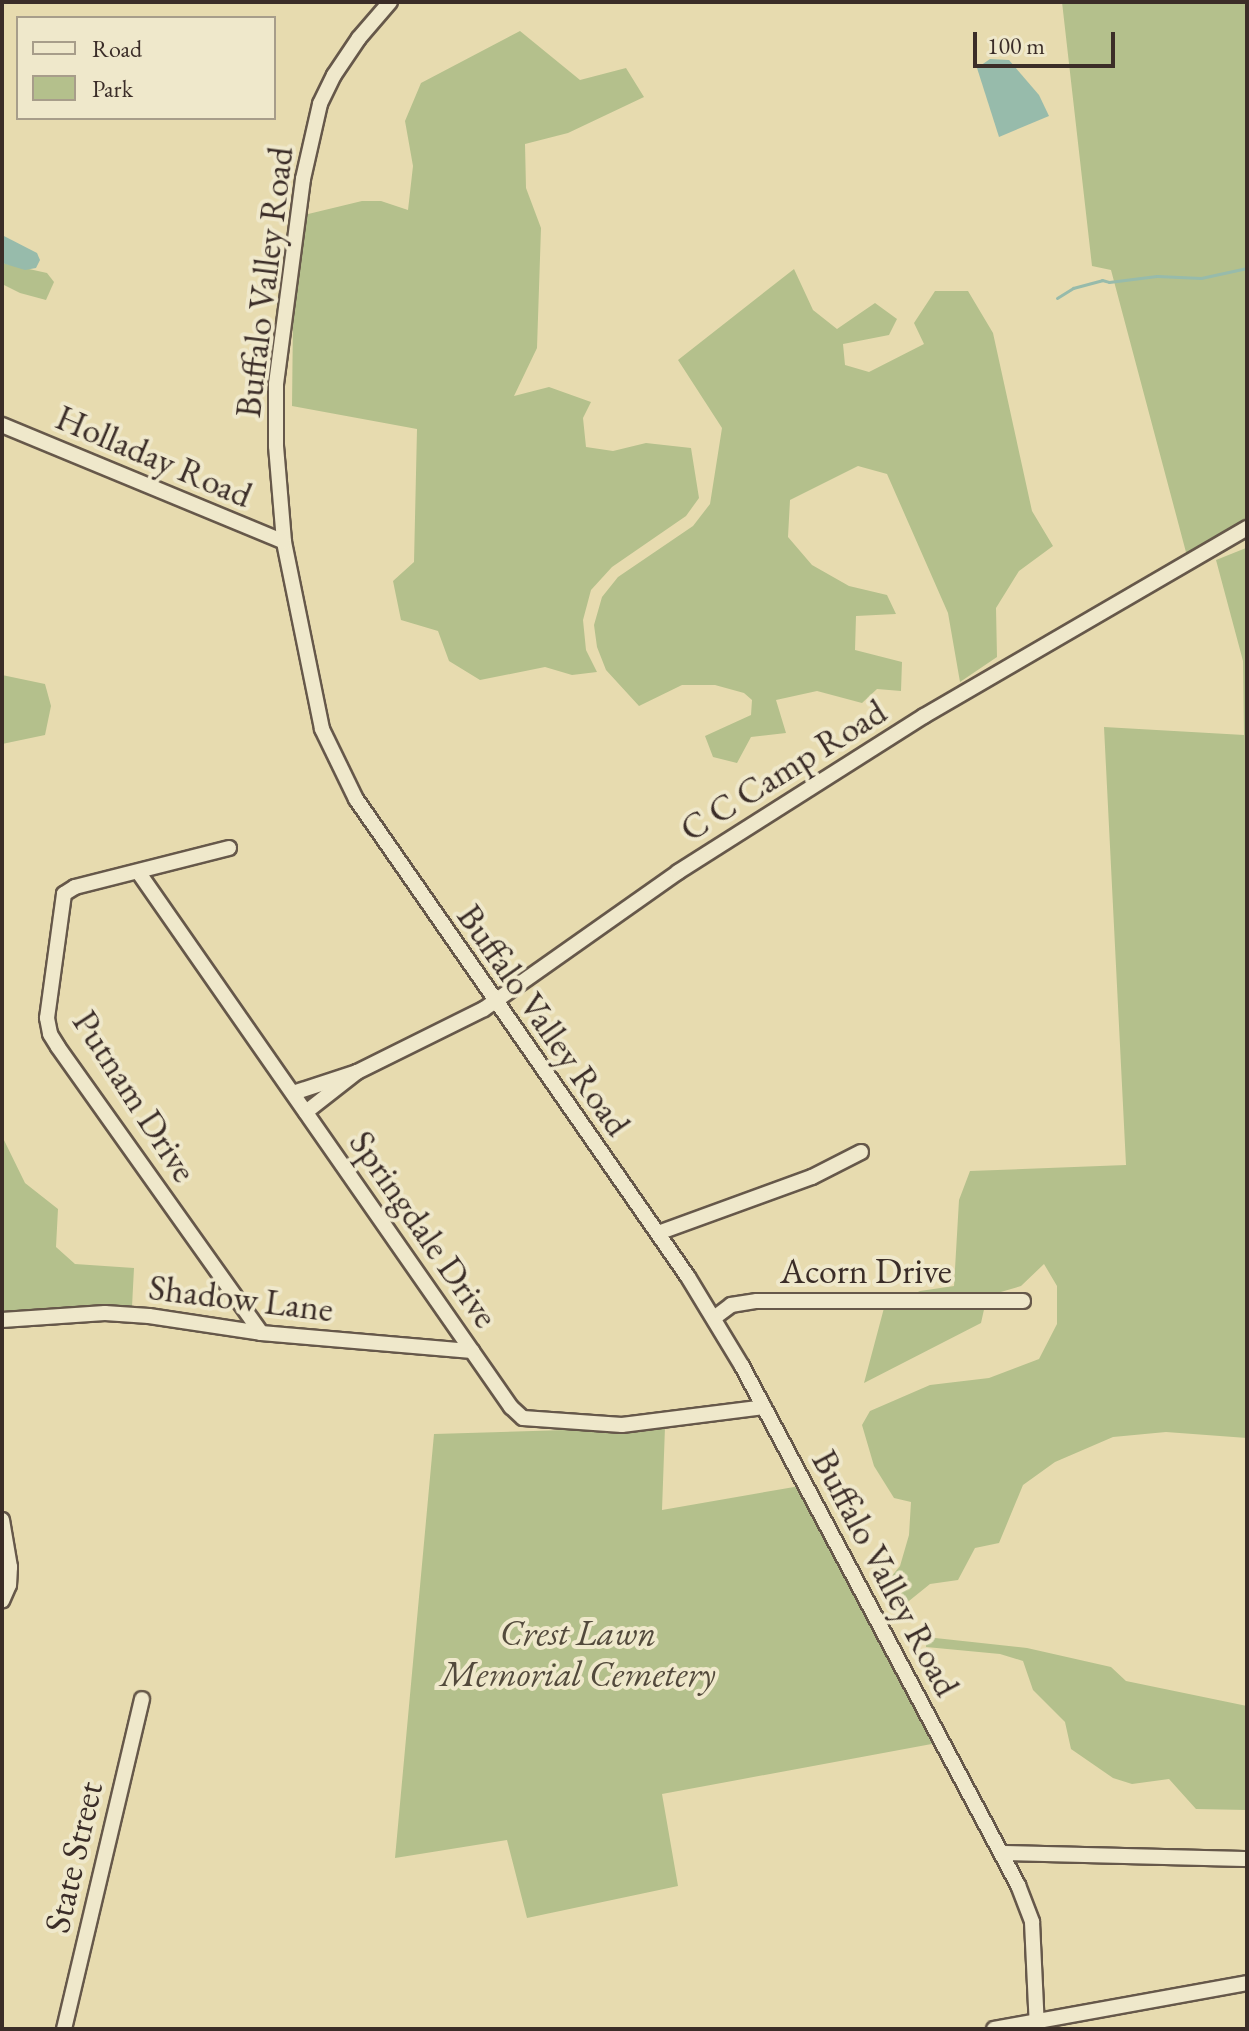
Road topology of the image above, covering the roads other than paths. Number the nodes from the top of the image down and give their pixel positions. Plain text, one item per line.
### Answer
1 (390, 2) edge
2 (2, 425) edge
3 (1247, 528) edge
4 (284, 542) junction
5 (229, 848) dead end
6 (139, 873) junction
7 (493, 1000) junction
8 (357, 1072) junction
9 (293, 1093) junction
10 (306, 1112) junction
11 (861, 1152) dead end
12 (658, 1233) junction
13 (1023, 1301) dead end
14 (714, 1318) junction
15 (2, 1320) edge
16 (261, 1333) junction
17 (472, 1351) junction
18 (764, 1407) junction
19 (2, 1520) edge
20 (2, 1601) edge
21 (142, 1699) dead end
22 (1002, 1853) junction
23 (1247, 1859) edge
24 (1247, 1983) edge
25 (1037, 2025) edge
26 (64, 2029) edge
27 (994, 2029) edge

1 - 4 street, Buffalo Valley Road
2 - 4 street, Holladay Road
3 - 7 street, C C Camp Road
4 - 7 street, Buffalo Valley Road
5 - 6 street, Putnam Drive
6 - 9 street, Springdale Drive
6 - 16 street, Putnam Drive
7 - 8 street, C C Camp Road
7 - 12 street, Buffalo Valley Road
8 - 9 street
8 - 10 street
9 - 10 street, Springdale Drive
10 - 17 street, Springdale Drive
11 - 12 street
12 - 14 street, Buffalo Valley Road
13 - 14 street, Acorn Drive
14 - 18 street, Buffalo Valley Road
15 - 16 street, Shadow Lane
16 - 17 street, Shadow Lane
17 - 18 street, Springdale Drive
18 - 22 street, Buffalo Valley Road
19 - 20 street
21 - 26 street, State Street
22 - 23 street
22 - 25 street, Buffalo Valley Road
24 - 25 street
25 - 27 street

